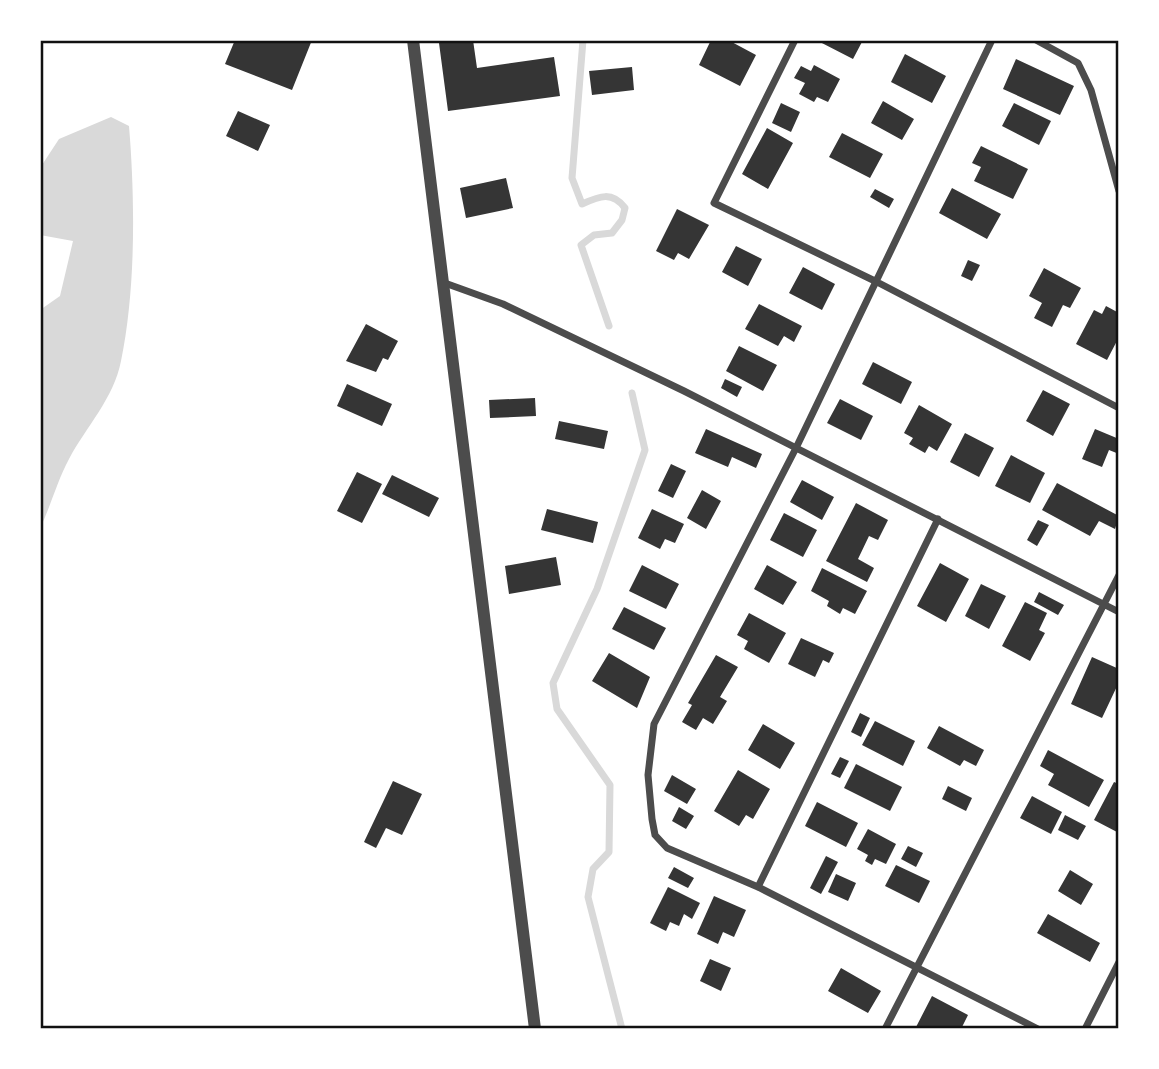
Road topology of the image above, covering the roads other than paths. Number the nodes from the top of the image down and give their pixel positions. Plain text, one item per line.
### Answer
1 (412, 40) edge
2 (796, 40) edge
3 (992, 40) edge
4 (1035, 40) edge
5 (1119, 191) edge
6 (442, 282) junction
7 (877, 282) junction
8 (1119, 408) edge
9 (796, 448) junction
10 (938, 519) junction
11 (1119, 575) edge
12 (1103, 604) junction
13 (1119, 612) edge
14 (758, 887) junction
15 (1119, 962) edge
16 (916, 965) junction
17 (535, 1029) edge
18 (885, 1029) edge
19 (1038, 1029) edge
20 (1085, 1029) edge

1 - 6 street
2 - 7 street
3 - 7 street
4 - 5 street
6 - 9 street
6 - 17 street
7 - 8 street
7 - 9 street
9 - 10 street
9 - 14 street
10 - 12 street
10 - 14 street
11 - 12 street
12 - 13 street
12 - 16 street
14 - 16 street
15 - 20 street
16 - 18 street
16 - 19 street

